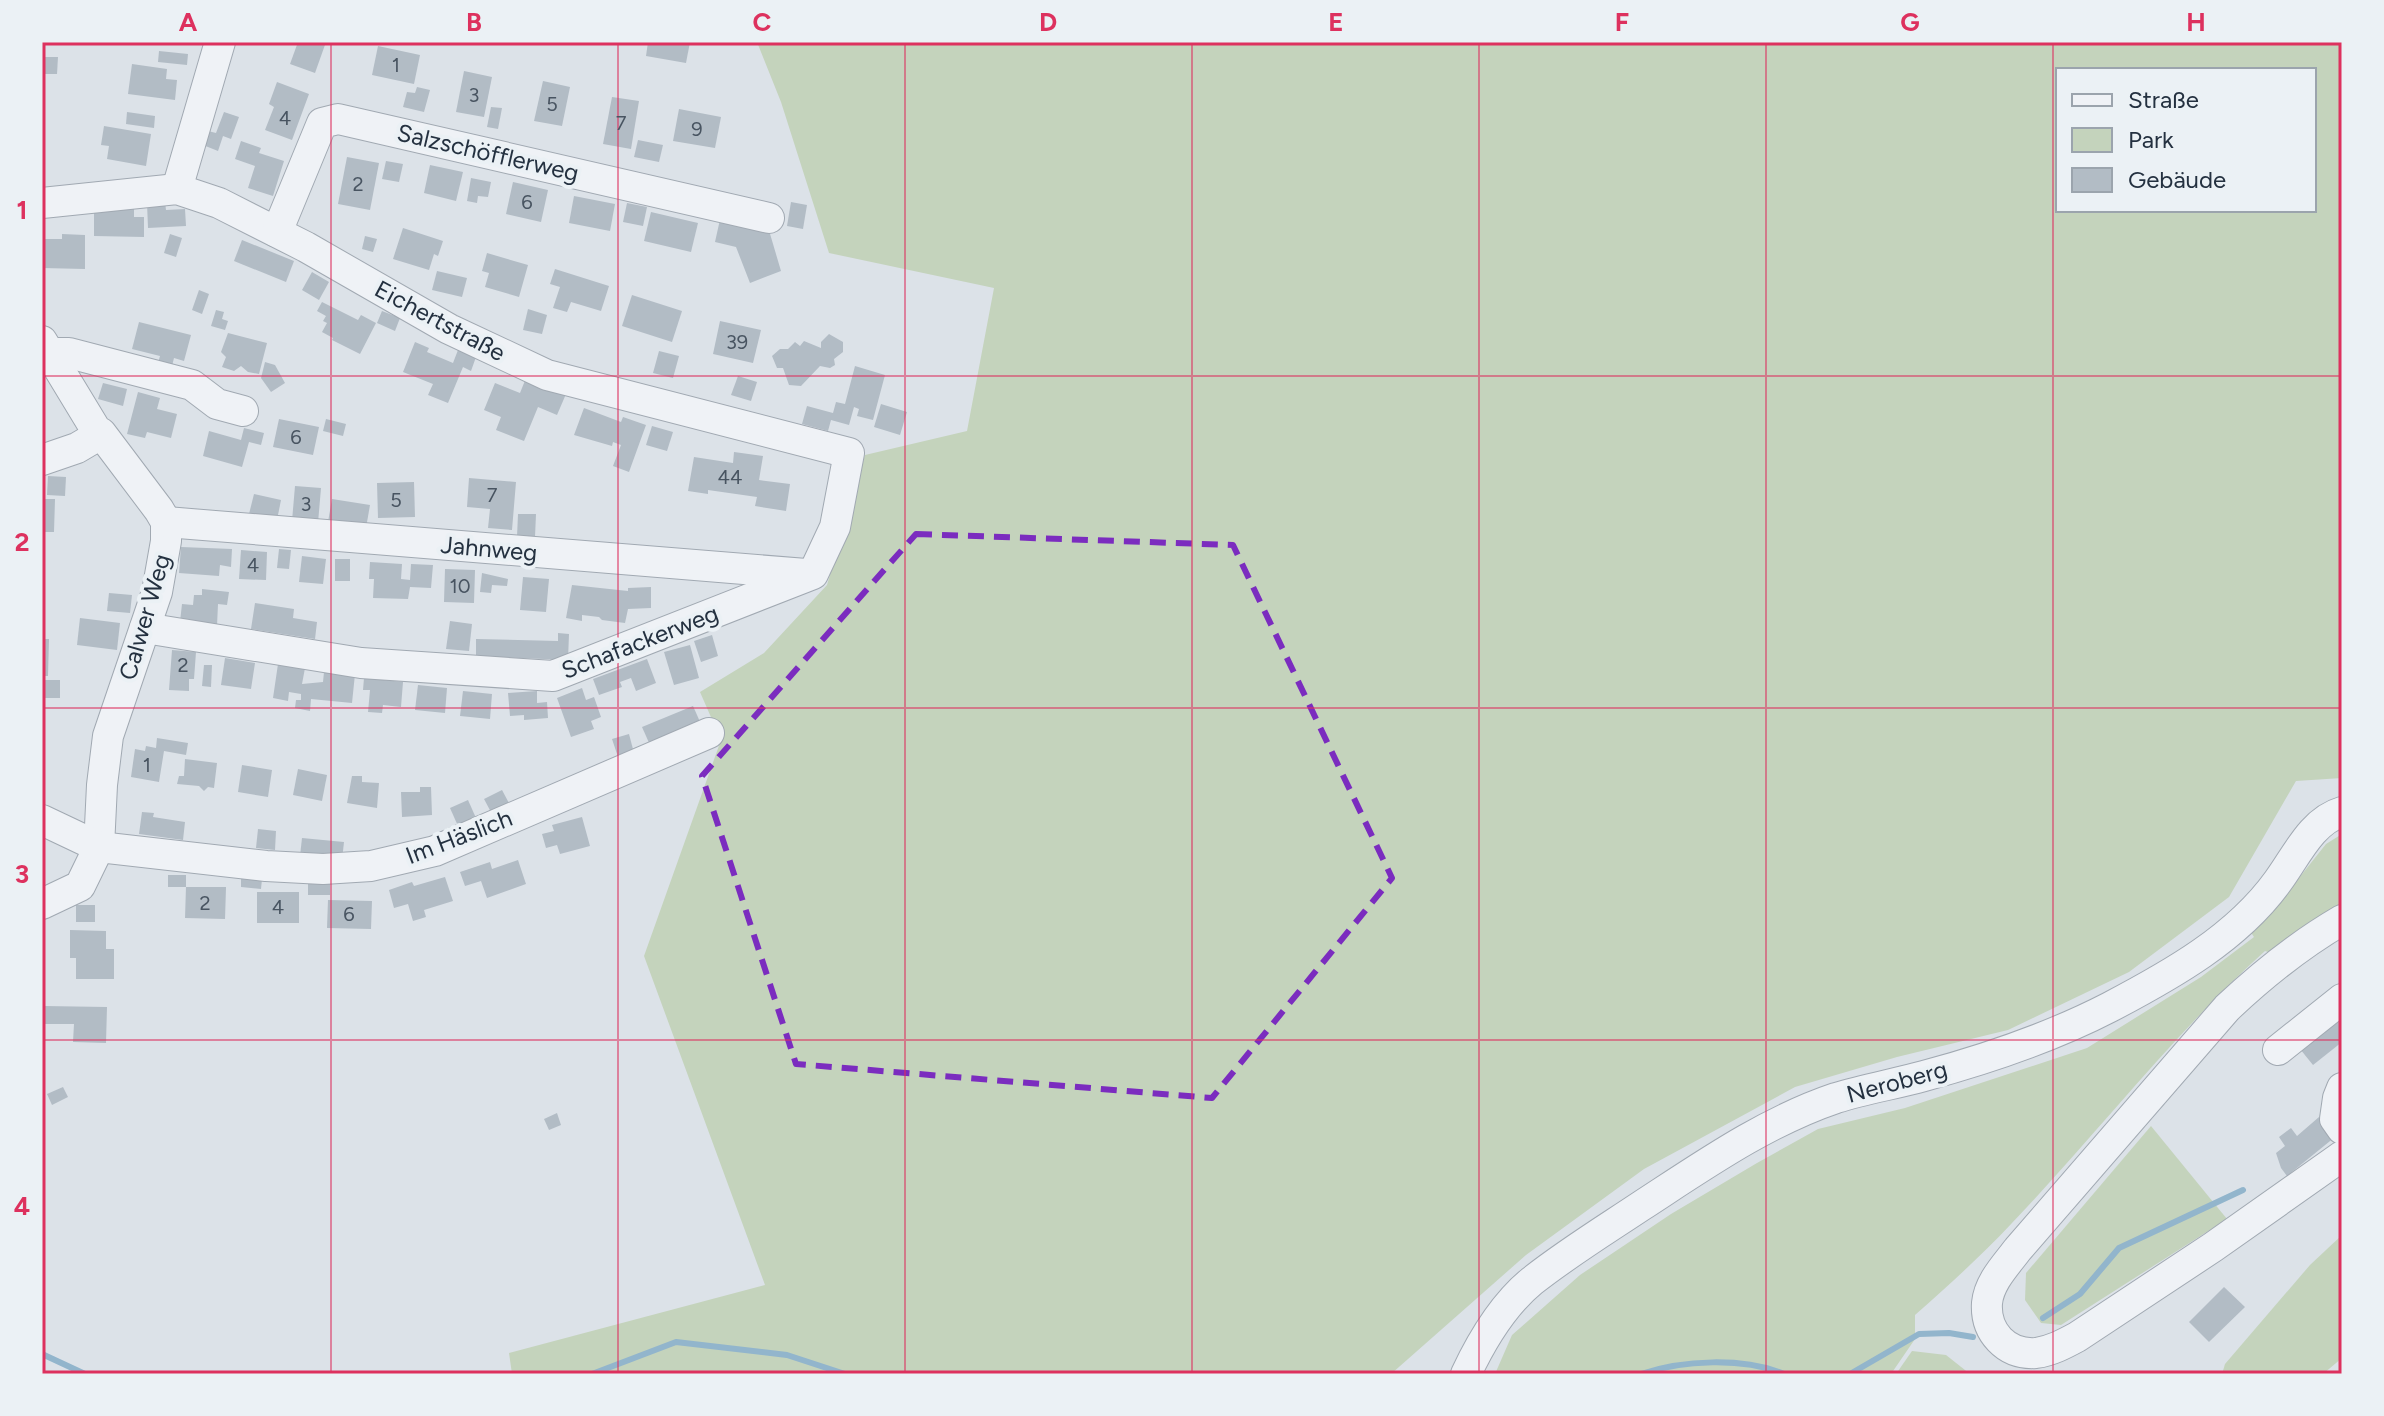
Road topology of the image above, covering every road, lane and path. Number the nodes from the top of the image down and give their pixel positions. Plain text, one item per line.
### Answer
1 (220, 42) edge
2 (177, 189) junction
3 (42, 203) edge
4 (769, 218) dead end
5 (277, 232) junction
6 (45, 347) edge
7 (243, 411) dead end
8 (99, 435) junction
9 (42, 460) edge
10 (166, 522) junction
11 (813, 574) junction
12 (145, 628) junction
13 (709, 733) dead end
14 (2342, 812) edge
15 (42, 820) edge
16 (99, 847) junction
17 (42, 904) edge
18 (2342, 920) edge
19 (2342, 999) edge
20 (2278, 1050) dead end
21 (2342, 1088) edge
22 (2342, 1129) edge
23 (2342, 1156) edge
24 (1466, 1374) edge

1 - 2 street
2 - 3 street, Eichertstraße
2 - 5 street, Eichertstraße
4 - 5 street, Salzschöfflerweg
5 - 11 street, Eichertstraße
6 - 7 street
6 - 8 street, Calwer Weg
8 - 9 street
8 - 10 street, Calwer Weg
10 - 11 street, Jahnweg
10 - 12 street, Calwer Weg
11 - 12 street, Schafackerweg
12 - 16 street, Calwer Weg
13 - 16 street, Im Häslich
14 - 24 street, Neroberg
15 - 16 street, Im Häslich
16 - 17 street, Calwer Weg
18 - 23 street
19 - 20 street
21 - 22 street

